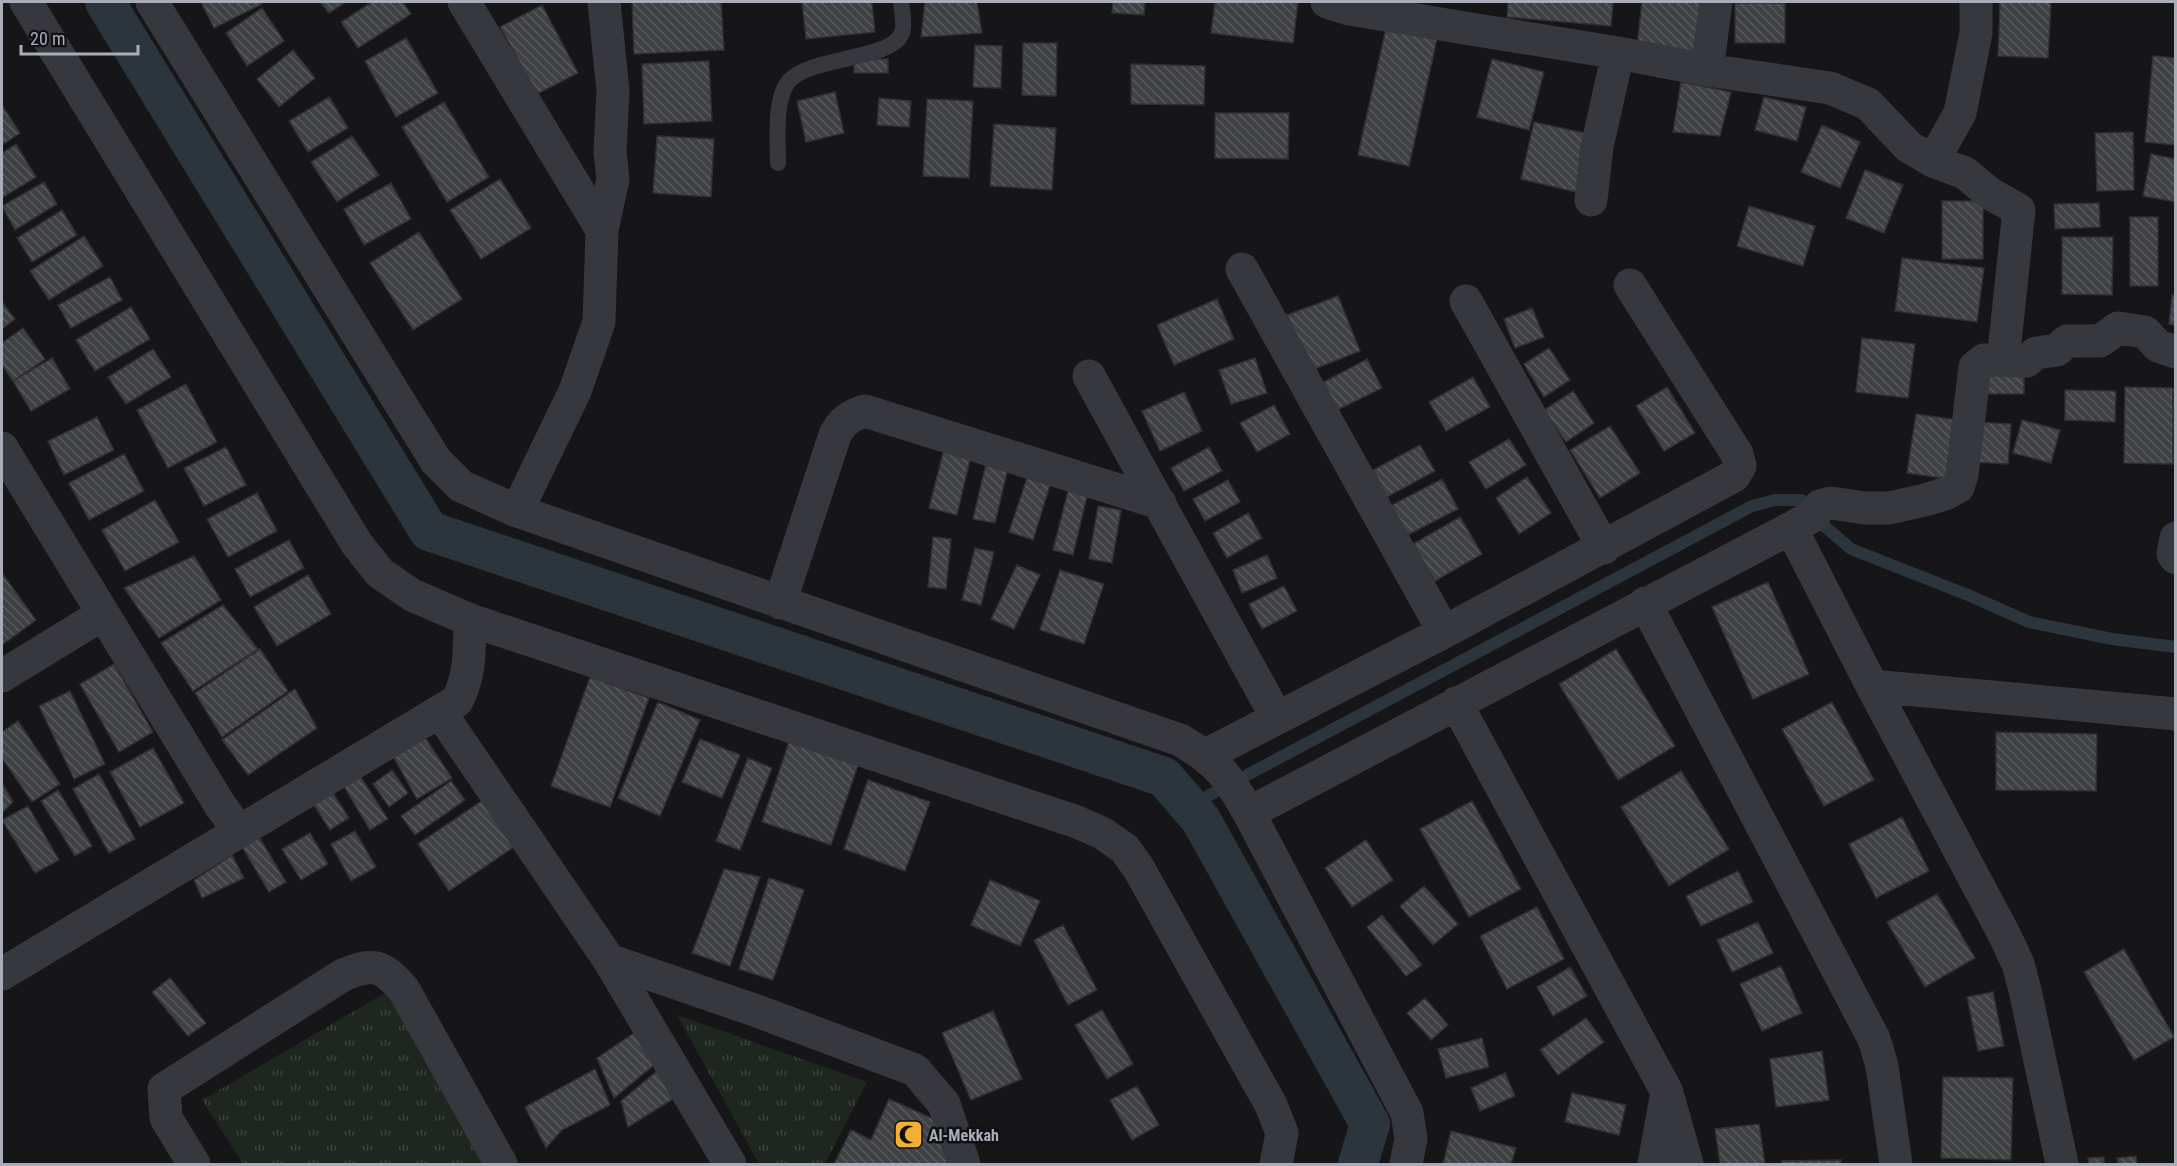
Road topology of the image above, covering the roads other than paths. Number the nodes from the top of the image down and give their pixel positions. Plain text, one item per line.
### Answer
1 (26, 2) edge
2 (152, 2) edge
3 (464, 2) edge
4 (604, 2) edge
5 (901, 2) edge
6 (1327, 2) edge
7 (1716, 2) edge
8 (1976, 2) edge
9 (1618, 53) junction
10 (1707, 70) junction
11 (1933, 160) junction
12 (778, 163) dead end
13 (1591, 200) dead end
14 (602, 230) junction
15 (1242, 269) dead end
16 (1630, 285) dead end
17 (1466, 301) dead end
18 (2175, 352) edge
19 (2003, 361) junction
20 (1089, 376) dead end
21 (2, 448) edge
22 (1160, 503) junction
23 (517, 511) junction
24 (1806, 519) junction
25 (2175, 538) edge
26 (1604, 548) junction
27 (2175, 558) edge
28 (780, 603) junction
29 (1645, 603) junction
30 (103, 614) junction
31 (470, 620) junction
32 (1444, 632) junction
33 (2, 676) edge
34 (1872, 686) junction
35 (1456, 703) junction
36 (440, 712) junction
37 (2175, 714) edge
38 (1277, 718) junction
39 (1206, 755) junction
40 (1250, 813) junction
41 (239, 831) junction
42 (609, 960) junction
43 (2, 974) edge
44 (1667, 1092) junction
45 (194, 1164) edge
46 (501, 1164) edge
47 (730, 1164) edge
48 (964, 1164) edge
49 (1276, 1164) edge
50 (1406, 1164) edge
51 (1654, 1164) edge
52 (1687, 1164) edge
53 (1896, 1164) edge
54 (2062, 1164) edge

1 - 31 street
2 - 23 street
3 - 14 street
4 - 14 street
5 - 12 lane
6 - 9 street
7 - 10 street
8 - 11 street
9 - 10 street
9 - 13 street
10 - 11 street
11 - 19 street
14 - 23 street
15 - 32 street
16 - 26 street
17 - 26 street
18 - 19 street
19 - 24 street
20 - 22 street
21 - 30 street
22 - 28 street
22 - 38 street
23 - 28 street
24 - 29 street
24 - 34 street
25 - 27 street
26 - 32 street
28 - 39 street
29 - 35 street
29 - 53 street
30 - 33 street
30 - 41 street
31 - 36 street
31 - 49 street
32 - 38 street
34 - 37 street
34 - 54 street
35 - 40 street
35 - 44 street
36 - 41 street
36 - 42 street
38 - 39 street
39 - 40 street
40 - 50 street
41 - 43 street
42 - 47 street
42 - 48 street
44 - 51 street
44 - 52 street
45 - 46 street

